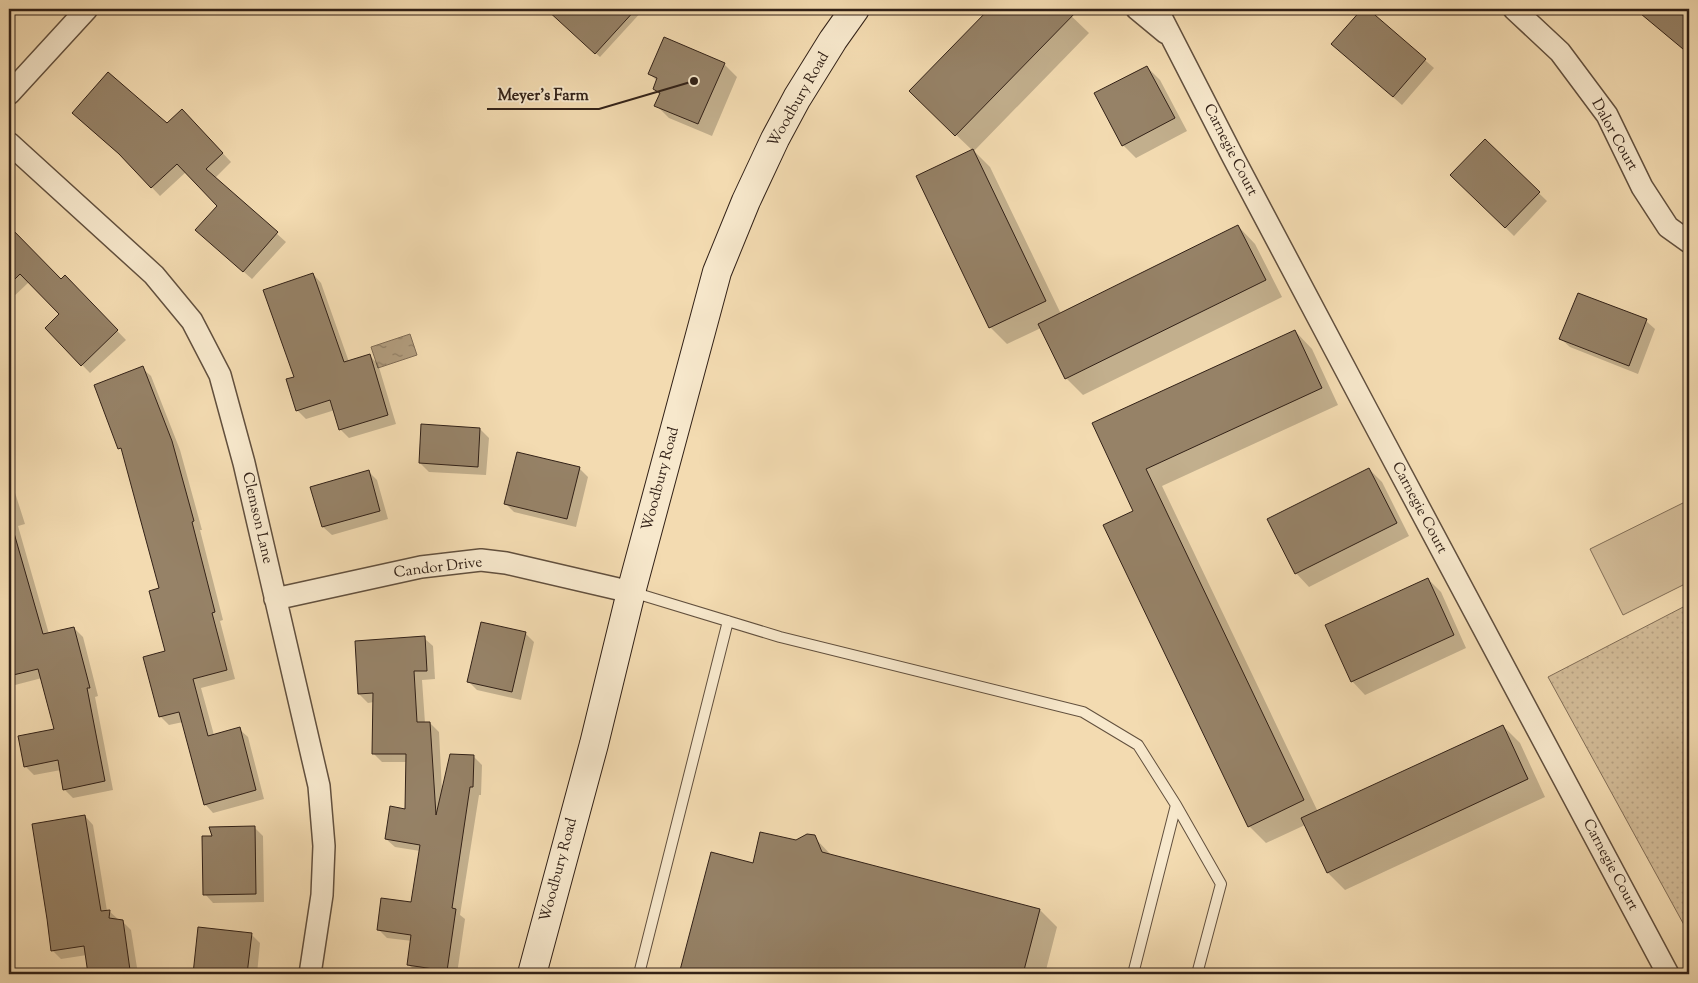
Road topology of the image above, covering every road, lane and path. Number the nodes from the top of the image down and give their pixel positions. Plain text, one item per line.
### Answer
1 (87, 9) edge
2 (855, 9) edge
3 (1137, 9) edge
4 (1158, 9) edge
5 (1514, 9) edge
6 (1174, 40) junction
7 (9, 94) edge
8 (9, 144) edge
9 (1689, 242) edge
10 (631, 592) junction
11 (275, 599) junction
12 (728, 621) junction
13 (1176, 805) junction
14 (310, 974) edge
15 (532, 974) edge
16 (639, 974) edge
17 (1133, 974) edge
18 (1197, 974) edge
19 (1668, 974) edge

1 - 7 street
2 - 10 main road, Woodbury Road
3 - 6 street, Carnegie Court
4 - 6 street, Carnegie Court
5 - 9 street, Dalor Court
6 - 19 street, Carnegie Court
8 - 11 street, Clemson Lane
10 - 11 street, Candor Drive
10 - 12 lane
10 - 15 main road, Woodbury Road
11 - 14 street, Clemson Lane
12 - 13 lane
12 - 16 lane
13 - 17 lane
13 - 18 lane

